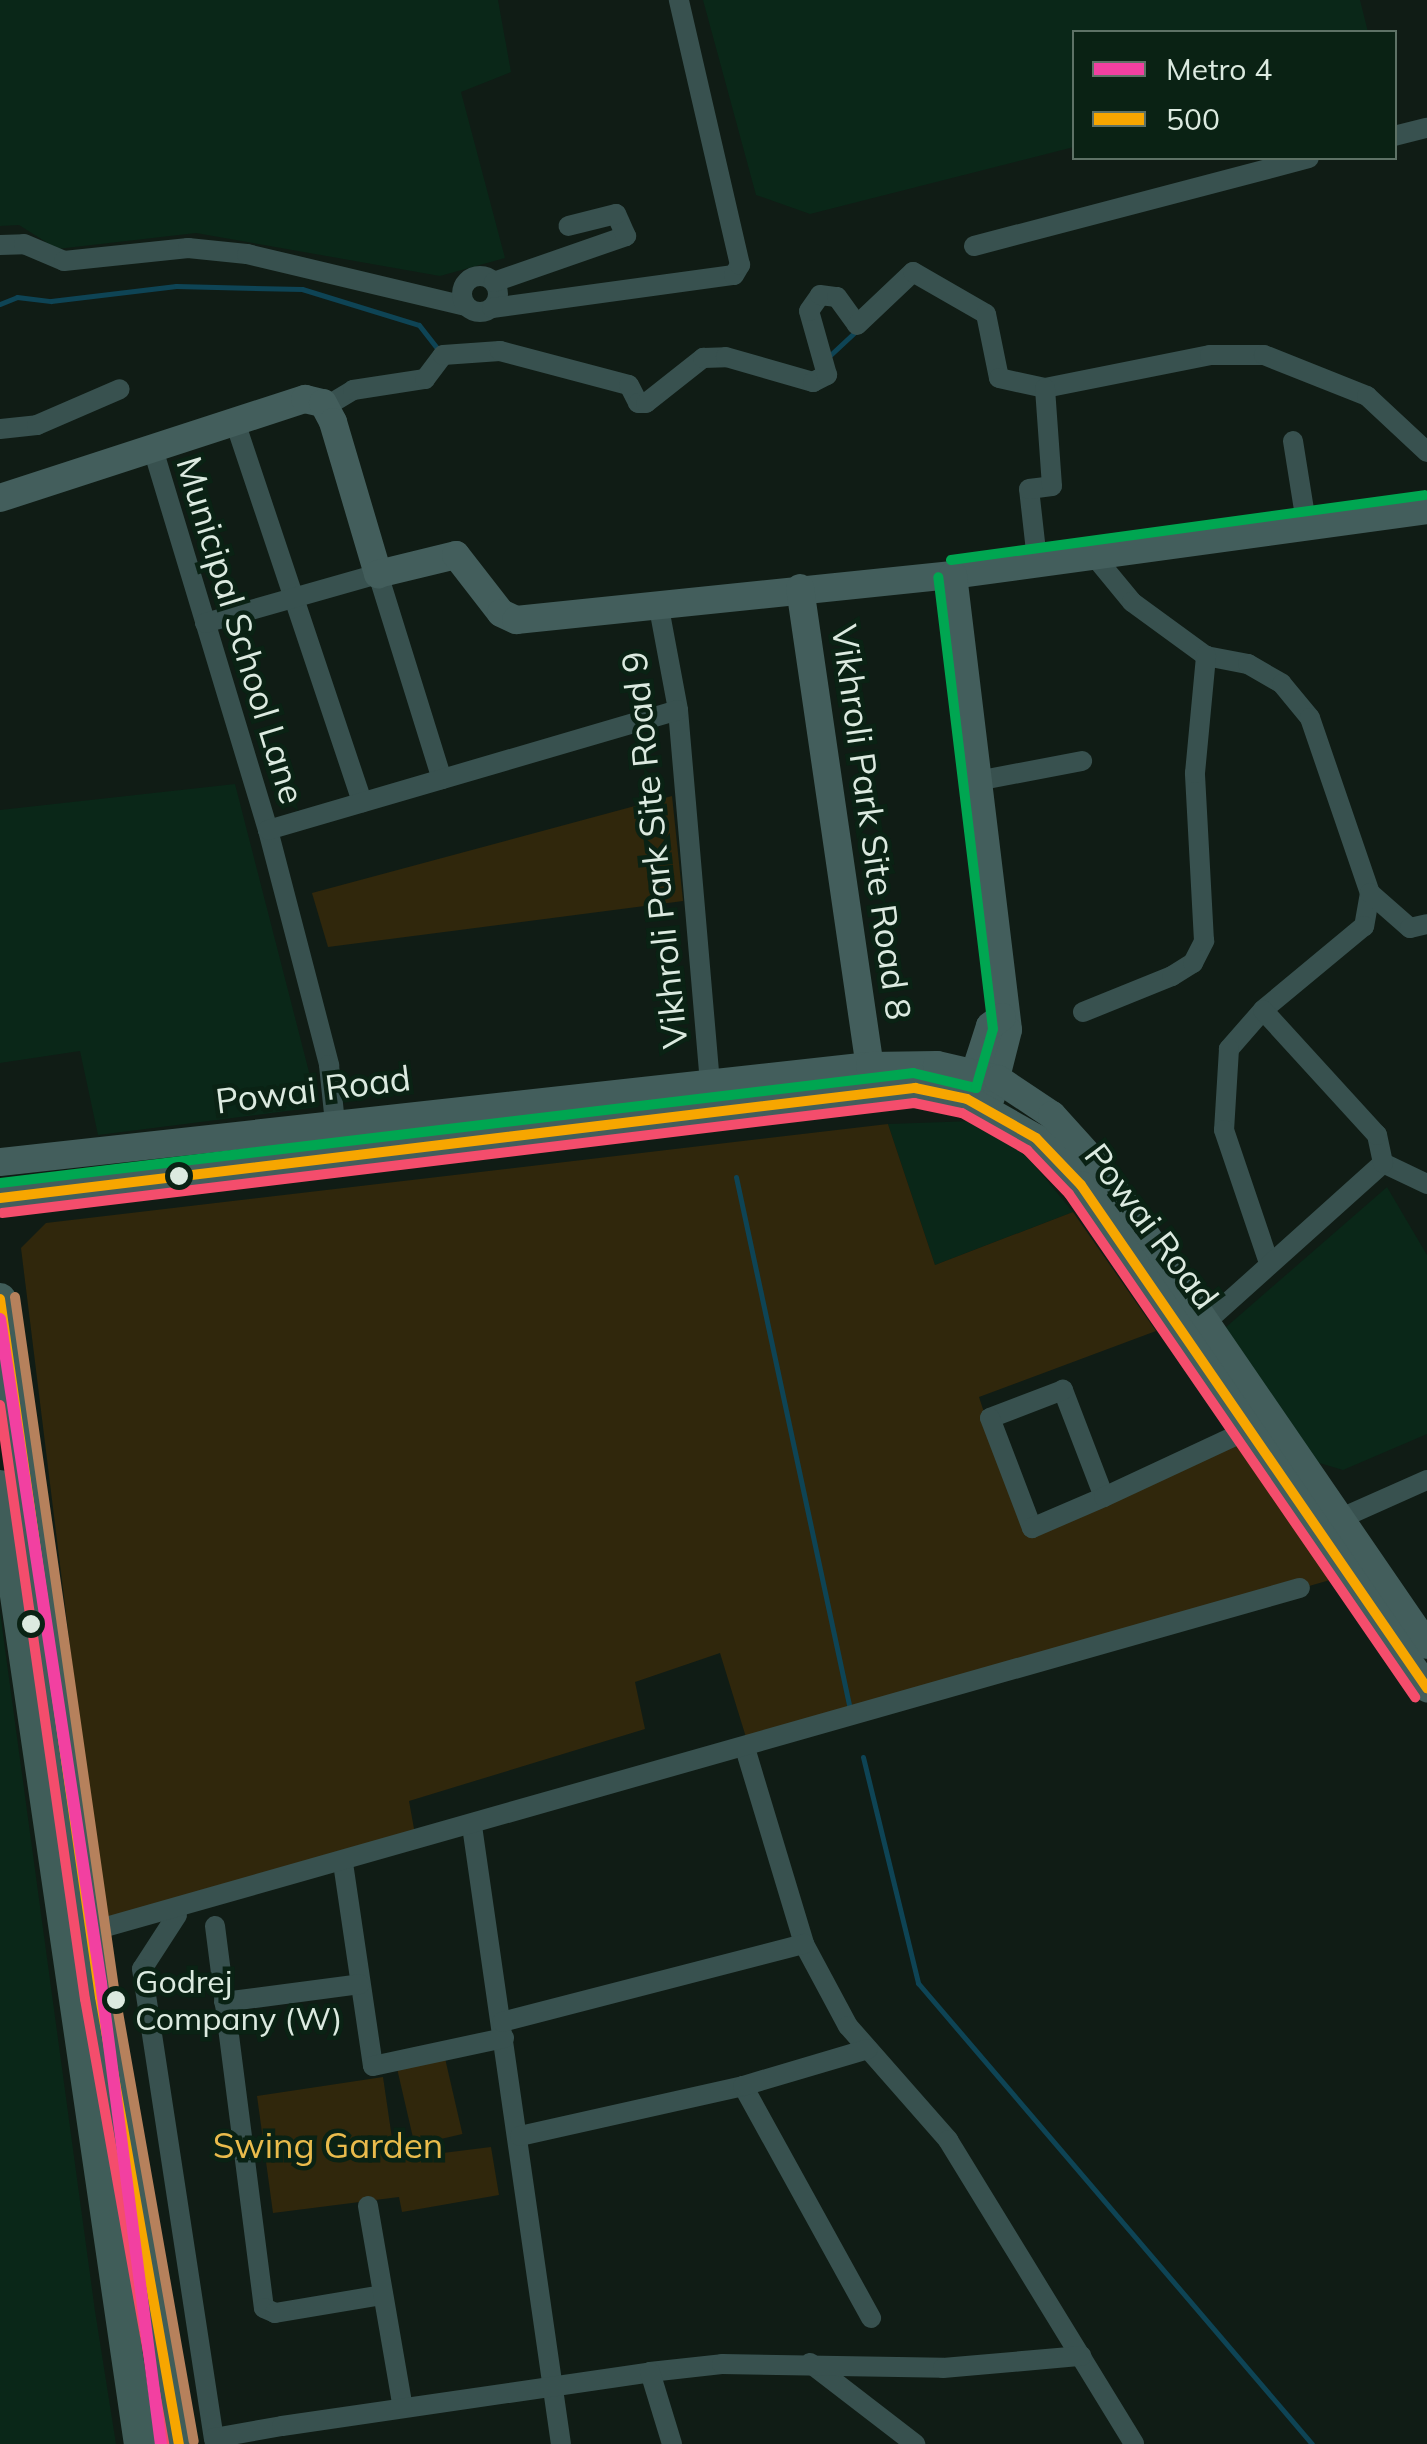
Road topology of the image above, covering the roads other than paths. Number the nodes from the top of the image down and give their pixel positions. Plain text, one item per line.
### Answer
1 (678, 0) edge
2 (1427, 128) edge
3 (1397, 135) edge
4 (1301, 160) edge
5 (568, 226) dead end
6 (0, 245) edge
7 (974, 246) dead end
8 (494, 282) junction
9 (466, 306) junction
10 (492, 308) junction
11 (1046, 388) junction
12 (120, 389) dead end
13 (325, 407) junction
14 (235, 422) junction
15 (0, 429) edge
16 (1293, 442) dead end
17 (153, 449) junction
18 (1427, 452) edge
19 (0, 498) edge
20 (1427, 510) edge
21 (1306, 528) junction
22 (1090, 551) junction
23 (1036, 560) junction
24 (378, 574) junction
25 (953, 575) junction
26 (800, 588) junction
27 (294, 599) junction
28 (660, 608) junction
29 (205, 624) junction
30 (1206, 656) junction
31 (678, 710) junction
32 (1082, 762) dead end
33 (442, 779) junction
34 (977, 781) junction
35 (362, 802) junction
36 (268, 830) junction
37 (1370, 893) junction
38 (1427, 924) edge
39 (1263, 1010) junction
40 (1083, 1012) dead end
41 (995, 1025) junction
42 (936, 1065) junction
43 (870, 1066) junction
44 (710, 1085) junction
45 (982, 1089) junction
46 (336, 1123) junction
47 (0, 1162) edge
48 (1383, 1163) junction
49 (1427, 1184) edge
50 (0, 1198) edge
51 (1269, 1264) junction
52 (0, 1299) edge
53 (1206, 1322) junction
54 (1250, 1429) junction
55 (1427, 1480) edge
56 (0, 1486) edge
57 (1104, 1497) junction
58 (1330, 1523) junction
59 (1300, 1588) dead end
60 (1427, 1645) edge
61 (1427, 1688) edge
62 (744, 1748) junction
63 (472, 1826) junction
64 (343, 1863) junction
65 (177, 1915) dead end
66 (215, 1926) dead end
67 (78, 1934) junction
68 (804, 1944) junction
69 (360, 1984) junction
70 (224, 2002) junction
71 (503, 2030) junction
72 (868, 2048) junction
73 (743, 2086) junction
74 (520, 2136) junction
75 (368, 2206) dead end
76 (383, 2295) junction
77 (870, 2318) dead end
78 (1081, 2356) junction
79 (810, 2363) junction
80 (650, 2372) junction
81 (557, 2382) junction
82 (403, 2408) junction
83 (215, 2441) edge
84 (140, 2444) edge
85 (178, 2444) edge
86 (561, 2444) edge
87 (672, 2444) edge
88 (916, 2444) edge
89 (1134, 2444) edge

1 - 10 street
2 - 3 street
4 - 7 street
5 - 8 street
6 - 9 street
8 - 9 street
8 - 10 street
9 - 10 street
11 - 13 street
11 - 18 street
11 - 23 street
12 - 15 street
13 - 14 main road
13 - 24 main road
14 - 17 main road
14 - 27 street
16 - 21 street
17 - 19 main road
17 - 29 street, Municipal School Lane
20 - 21 main road
21 - 22 main road
22 - 23 main road
22 - 30 street
23 - 25 main road
24 - 27 street
24 - 28 main road
24 - 33 street
25 - 26 main road
25 - 34 main road
26 - 28 main road
26 - 43 main road, Vikhroli Park Site Road 8
27 - 29 street
27 - 35 street
28 - 31 street, Vikhroli Park Site Road 9
29 - 36 street, Municipal School Lane
30 - 37 street
30 - 40 street
31 - 33 street
31 - 44 street, Vikhroli Park Site Road 9
32 - 34 street
33 - 35 street
34 - 41 main road
35 - 36 street
36 - 46 street, Municipal School Lane
37 - 38 street
37 - 39 street
39 - 48 street
39 - 51 street
41 - 42 main road
41 - 45 main road
42 - 43 main road, Powai Road
42 - 45 main road, Powai Road
43 - 44 main road, Powai Road
44 - 46 main road, Powai Road
45 - 50 main road, Powai Road
45 - 53 main road, Powai Road
45 - 54 main road, Powai Road
46 - 47 main road, Powai Road
48 - 49 street
48 - 51 street
51 - 53 street
52 - 67 main road
53 - 58 main road, Powai Road
54 - 57 street
54 - 58 main road, Powai Road
55 - 58 street
56 - 67 main road
57 - 57 street
58 - 60 main road, Powai Road
58 - 61 main road, Powai Road
59 - 62 street
62 - 63 street
62 - 68 street
63 - 64 street
63 - 71 street
64 - 67 street
64 - 69 street
65 - 83 street
66 - 70 street
67 - 84 main road
67 - 85 main road
68 - 71 street
68 - 72 street
69 - 70 street
69 - 71 street
70 - 76 street
71 - 74 street
72 - 73 street
72 - 78 street
73 - 74 street
73 - 77 street
74 - 81 street
75 - 76 street
76 - 82 street
78 - 79 street
78 - 89 street
79 - 80 street
79 - 88 street
80 - 81 street
80 - 87 street
81 - 82 street
81 - 86 street
82 - 83 street

